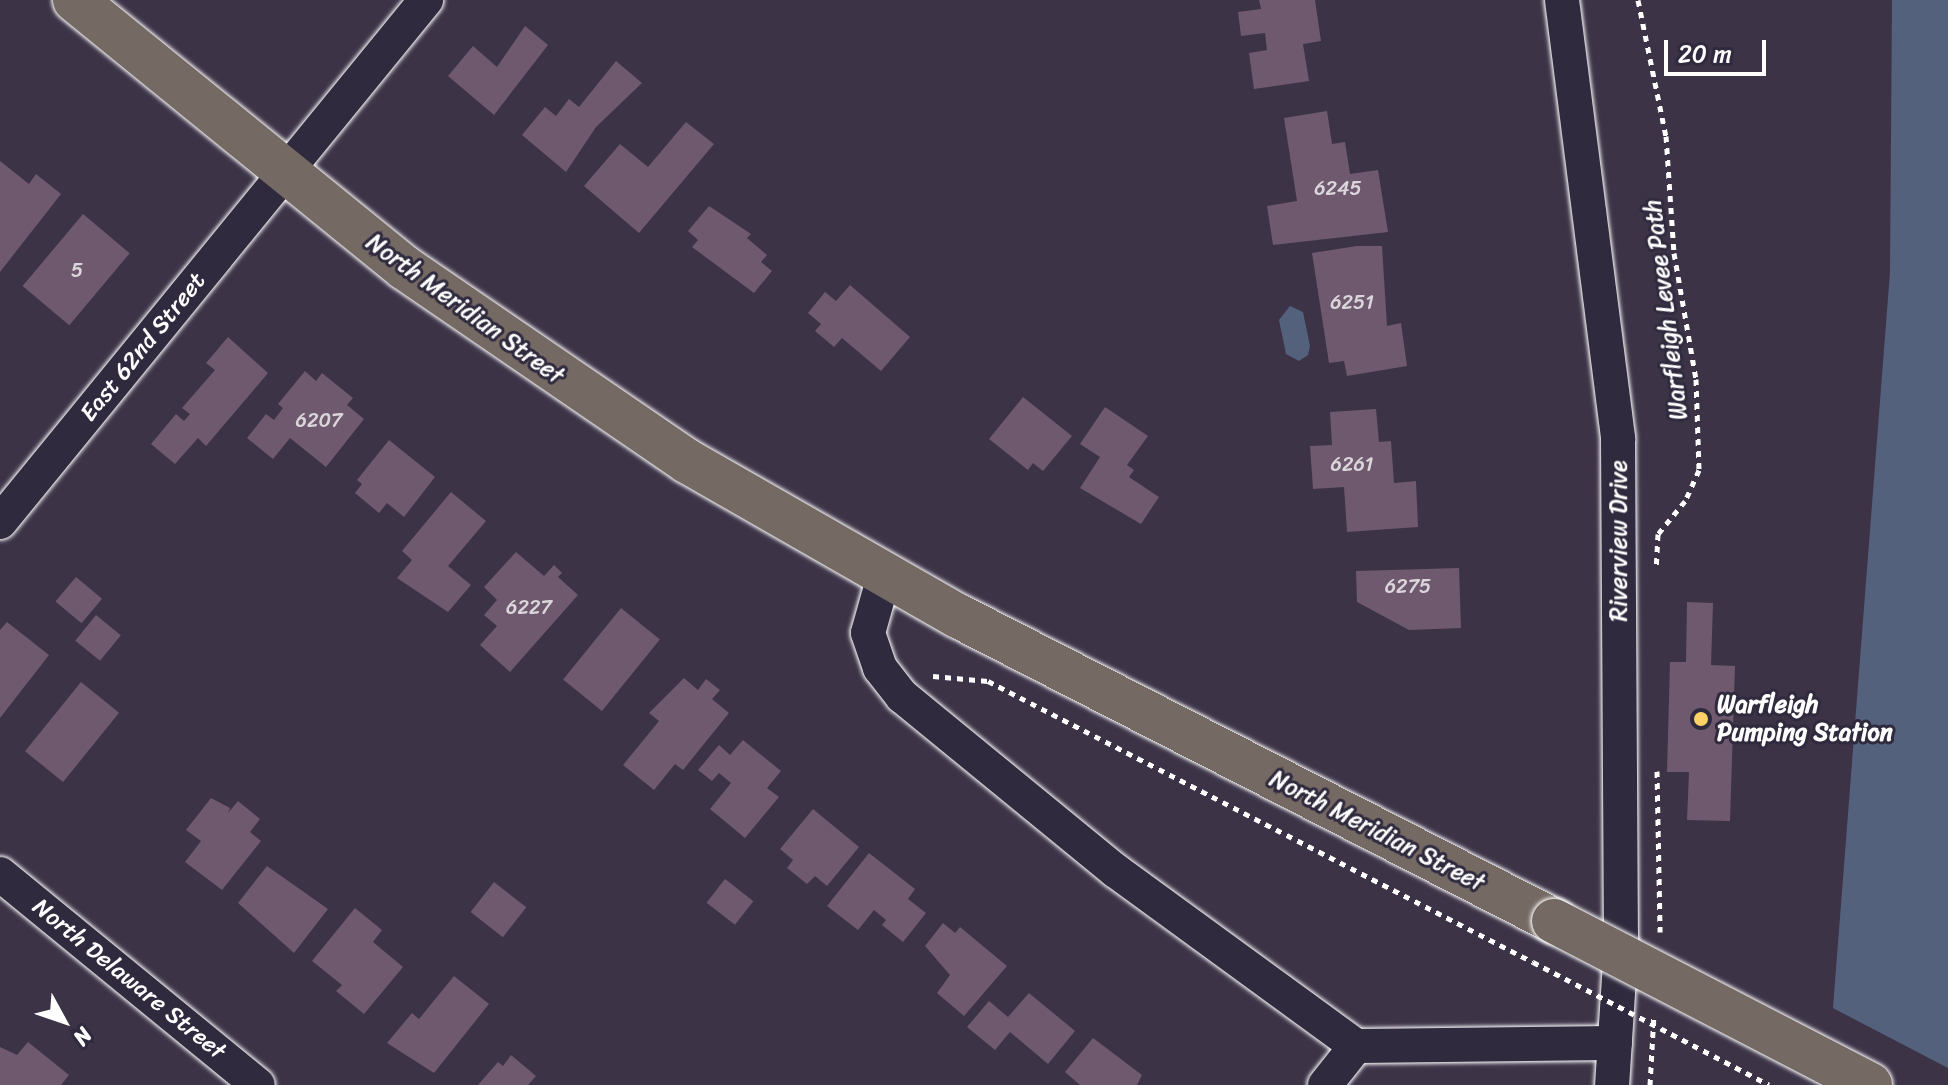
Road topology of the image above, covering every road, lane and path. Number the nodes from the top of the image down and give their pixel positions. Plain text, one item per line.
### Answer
1 (75, 0) edge
2 (426, 0) edge
3 (1562, 0) edge
4 (1638, 0) edge
5 (285, 171) junction
6 (0, 522) edge
7 (884, 576) junction
8 (1655, 579) dead end
9 (928, 676) dead end
10 (1657, 763) dead end
11 (0, 874) edge
12 (1660, 937) dead end
13 (1655, 1011) dead end
14 (1615, 1043) junction
15 (1356, 1046) junction
16 (258, 1085) edge
17 (1325, 1085) edge
18 (1612, 1085) edge
19 (1650, 1085) edge
20 (1769, 1085) edge
21 (1870, 1085) edge

1 - 5 main road, North Meridian Street
2 - 5 street, East 62nd Street
3 - 14 street, Riverview Drive
4 - 8 path, Warfleigh Levee Path
5 - 6 street, East 62nd Street
5 - 7 main road, North Meridian Street
7 - 15 street
7 - 21 main road, North Meridian Street, bridge
9 - 20 path, bridge
10 - 12 path
11 - 16 street, North Delaware Street
13 - 19 path
14 - 15 street
14 - 18 street, Riverview Drive
15 - 17 street

